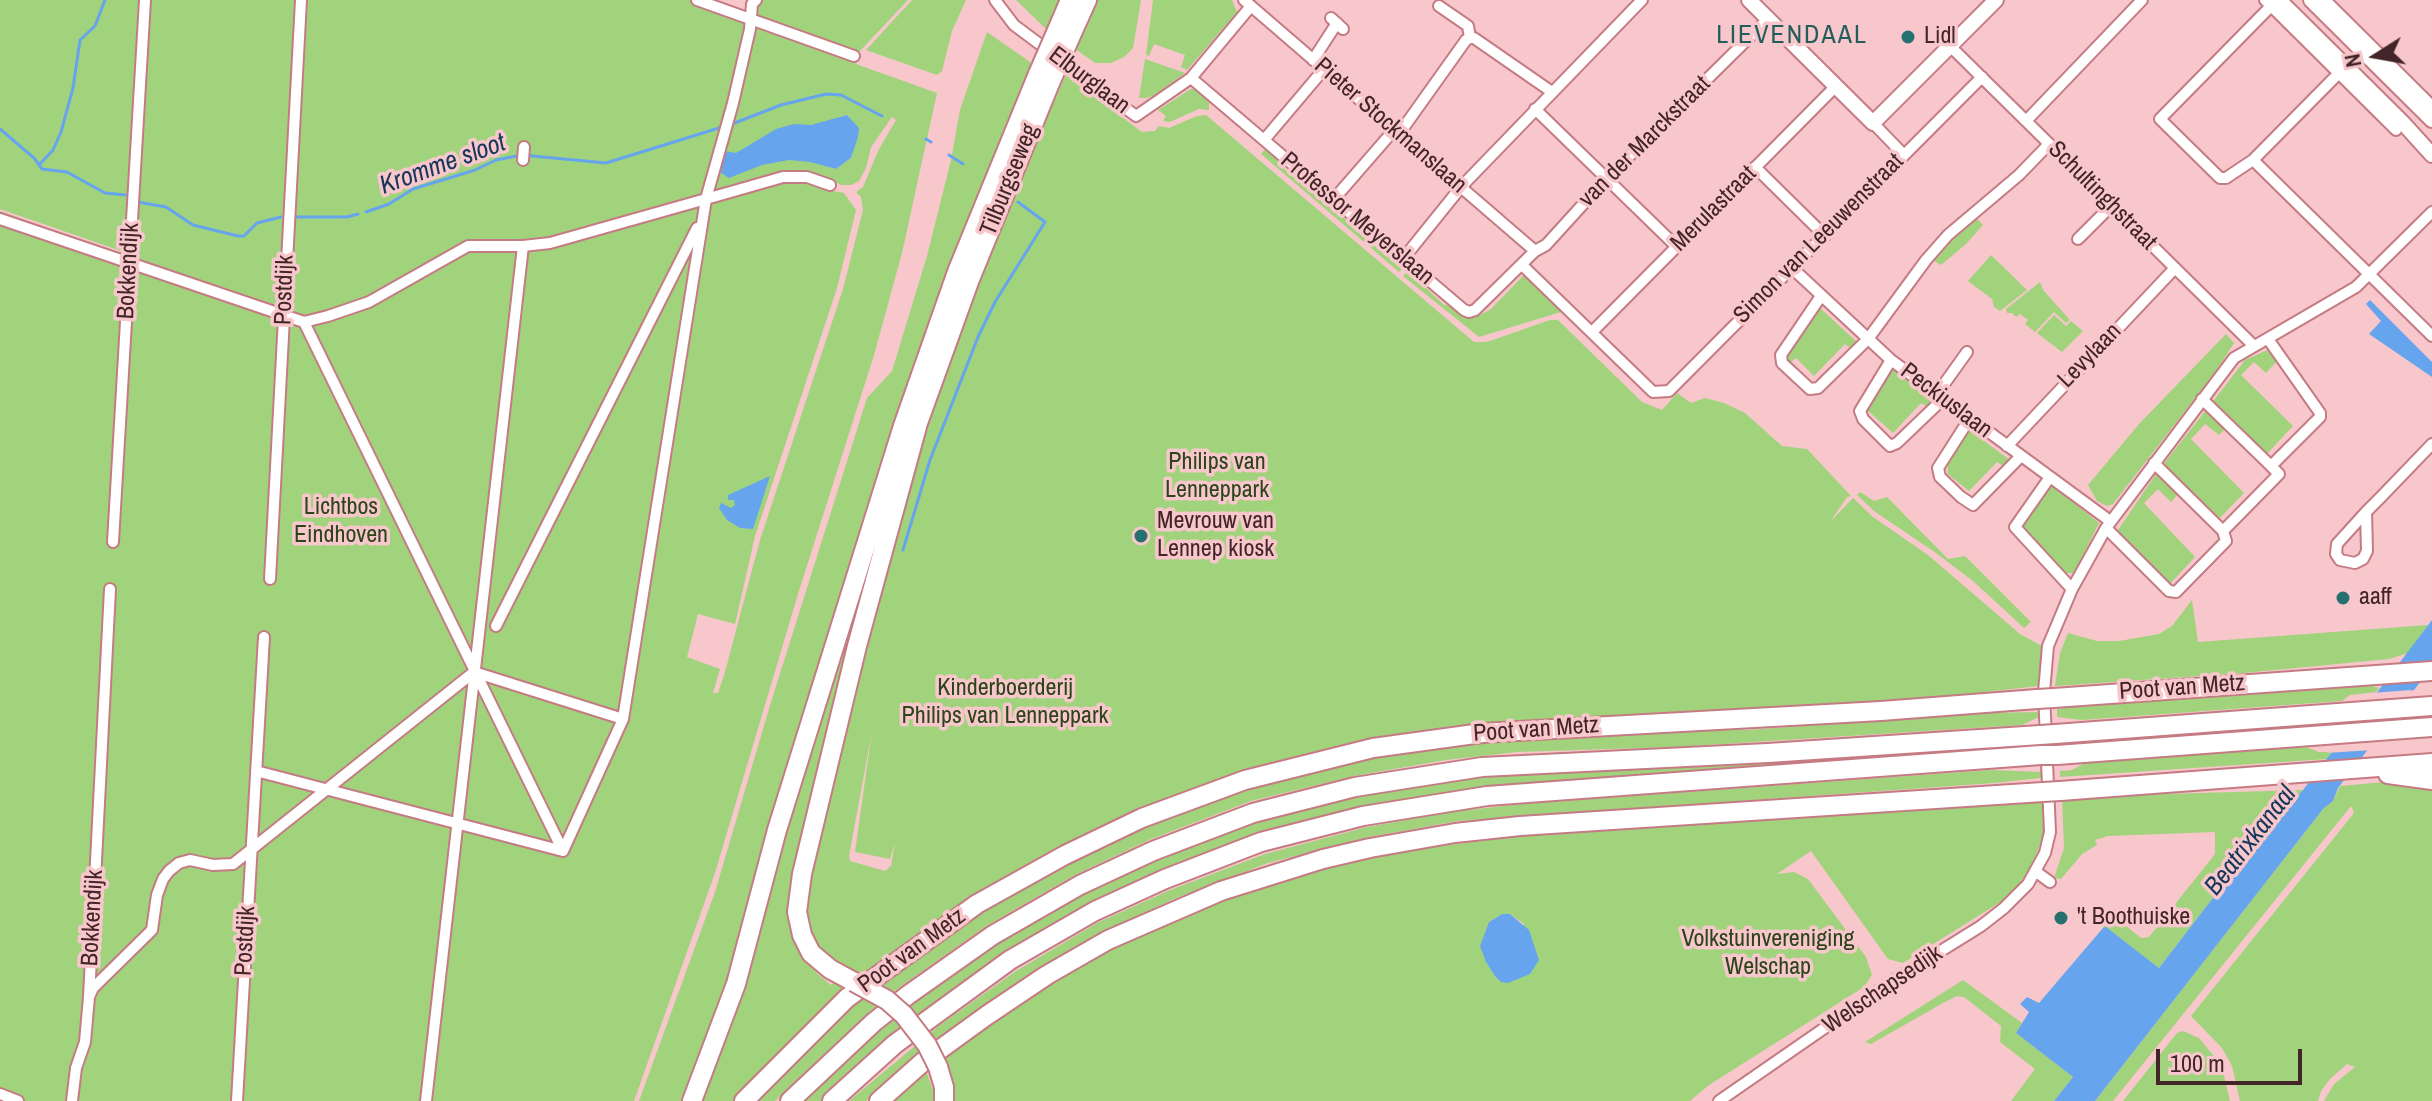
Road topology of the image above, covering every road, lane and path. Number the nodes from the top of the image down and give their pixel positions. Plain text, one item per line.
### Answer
1 (145, 0) edge
2 (301, 0) edge
3 (697, 0) edge
4 (995, 0) edge
5 (1070, 0) edge
6 (1087, 0) edge
7 (1642, 0) edge
8 (1749, 0) edge
9 (1996, 0) edge
10 (2142, 0) edge
11 (2311, 0) edge
12 (2325, 0) edge
13 (753, 1) edge
14 (2271, 2) edge
15 (1247, 3) edge
16 (1439, 6) dead end
17 (751, 18) junction
18 (1768, 19) junction
19 (1337, 24) dead end
20 (1067, 26) junction
21 (1470, 38) junction
22 (1950, 46) junction
23 (854, 56) dead end
24 (1313, 60) junction
25 (1324, 69) junction
26 (2339, 73) junction
27 (1982, 77) junction
28 (1191, 78) junction
29 (1836, 86) junction
30 (1552, 92) junction
31 (2432, 106) edge
32 (1535, 109) junction
33 (2432, 120) edge
34 (2026, 121) junction
35 (1873, 123) junction
36 (2396, 130) dead end
37 (1396, 132) junction
38 (1264, 140) junction
39 (2049, 144) junction
40 (1903, 154) junction
41 (2432, 155) edge
42 (2253, 160) junction
43 (1755, 167) junction
44 (1606, 179) junction
45 (830, 185) dead end
46 (1461, 187) junction
47 (706, 199) junction
48 (1334, 199) junction
49 (2112, 205) junction
50 (2431, 211) edge
51 (703, 217) junction
52 (0, 219) edge
53 (1825, 236) junction
54 (2078, 239) dead end
55 (523, 246) junction
56 (1676, 246) junction
57 (1535, 251) junction
58 (1403, 259) junction
59 (130, 262) junction
60 (1522, 265) junction
61 (1792, 268) junction
62 (2175, 268) junction
63 (2369, 275) junction
64 (1821, 296) junction
65 (283, 316) junction
66 (304, 322) junction
67 (1592, 332) junction
68 (2432, 336) edge
69 (1868, 339) junction
70 (2268, 339) junction
71 (2253, 345) junction
72 (1967, 352) dead end
73 (932, 359) junction
74 (1891, 360) junction
75 (1940, 396) junction
76 (2202, 399) junction
77 (1970, 418) junction
78 (2432, 444) edge
79 (2007, 446) junction
80 (2021, 456) junction
81 (2154, 463) junction
82 (2271, 466) junction
83 (2050, 477) junction
84 (2366, 512) junction
85 (2108, 524) junction
86 (2223, 531) junction
87 (113, 542) dead end
88 (270, 579) dead end
89 (110, 589) dead end
90 (2072, 589) junction
91 (496, 626) dead end
92 (264, 637) dead end
93 (2432, 660) edge
94 (2392, 669) junction
95 (2432, 671) edge
96 (474, 672) junction
97 (2432, 706) edge
98 (623, 719) junction
99 (2432, 727) edge
100 (2432, 763) edge
101 (2360, 768) junction
102 (256, 771) junction
103 (2432, 780) edge
104 (328, 791) junction
105 (457, 825) junction
106 (251, 851) junction
107 (563, 851) junction
108 (2035, 871) junction
109 (2050, 882) dead end
110 (89, 997) junction
111 (0, 1094) edge
112 (18, 1101) edge
113 (72, 1101) edge
114 (237, 1101) edge
115 (426, 1101) edge
116 (692, 1101) edge
117 (744, 1101) edge
118 (790, 1101) edge
119 (832, 1101) edge
120 (879, 1101) edge
121 (944, 1101) edge
122 (1721, 1101) edge

1 - 59 street, Bokkendijk
2 - 65 street, Postdijk
3 - 17 street
4 - 28 street, Elburglaan
5 - 20 highway, Tilburgseweg
6 - 20 highway, Tilburgseweg
7 - 30 street
8 - 18 main road
9 - 22 main road
10 - 34 street
11 - 33 main road
12 - 31 street
13 - 17 street
14 - 26 street
14 - 41 main road
14 - 42 street
15 - 24 street, Pieter Stockmanslaan
15 - 28 street
16 - 21 street
17 - 23 street
17 - 47 street
18 - 29 main road
18 - 44 street, van der Marckstraat
19 - 24 street
20 - 73 highway, Tilburgseweg, bridge
21 - 30 street
21 - 37 street
22 - 27 street, Schultinghstraat
22 - 35 main road
24 - 25 street, Pieter Stockmanslaan
25 - 37 street, Pieter Stockmanslaan
25 - 38 street
26 - 36 street
26 - 42 street
27 - 34 street, Schultinghstraat
27 - 40 street, Simon van Leeuwenstraat
28 - 38 street, Professor Meyerslaan
29 - 35 main road
29 - 43 street, Merulastraat
30 - 32 street
32 - 44 street
32 - 46 street
34 - 39 street, Schultinghstraat
35 - 40 street
37 - 46 street, Pieter Stockmanslaan
37 - 48 street
38 - 48 street, Professor Meyerslaan
39 - 49 street, Schultinghstraat
39 - 69 street
40 - 53 street, Simon van Leeuwenstraat
42 - 63 street
43 - 53 street
43 - 56 street, Merulastraat
44 - 56 street
44 - 57 street, van der Marckstraat
45 - 47 street
46 - 57 street, Pieter Stockmanslaan
46 - 58 street
47 - 51 street
47 - 55 street
48 - 58 street, Professor Meyerslaan
49 - 54 street
49 - 62 street, Schultinghstraat
50 - 63 street, Welschapsedijk
51 - 91 street
51 - 98 street
52 - 59 street
53 - 61 street, Simon van Leeuwenstraat
55 - 66 street
55 - 96 street
56 - 67 street, Merulastraat
57 - 60 street, van der Marckstraat
58 - 60 street, Professor Meyerslaan
59 - 65 street
59 - 87 street, Bokkendijk
60 - 67 street
61 - 64 street, Peckiuslaan
61 - 67 street, Simon van Leeuwenstraat
62 - 71 street, Schultinghstraat
62 - 79 street, Levylaan
63 - 68 street
63 - 70 street, Welschapsedijk
64 - 69 street, Peckiuslaan
64 - 69 street
65 - 66 street
65 - 88 street, Postdijk
66 - 96 street
69 - 74 street, Peckiuslaan
70 - 71 street, Welschapsedijk
70 - 82 street
71 - 76 street, Welschapsedijk
72 - 75 street
73 - 116 highway
73 - 121 highway, bridge
74 - 75 street, Peckiuslaan
74 - 75 street
75 - 77 street, Peckiuslaan
76 - 81 street, Welschapsedijk
76 - 82 street
77 - 79 street, Peckiuslaan
77 - 80 street
78 - 84 street
79 - 80 street, Peckiuslaan
80 - 83 street, Peckiuslaan
81 - 85 street, Welschapsedijk
81 - 86 street
82 - 86 street
83 - 85 street, Peckiuslaan
83 - 90 street
84 - 84 street
85 - 86 street
85 - 90 street, Welschapsedijk
89 - 110 street, Bokkendijk
90 - 108 street, Welschapsedijk
92 - 102 street, Postdijk
93 - 94 highway
94 - 95 highway, Poot van Metz
94 - 117 highway, Poot van Metz
96 - 98 street
96 - 104 street
96 - 105 street
96 - 107 street
97 - 118 highway, Poot van Metz
98 - 107 street
99 - 119 highway
100 - 101 highway
101 - 103 highway
101 - 120 highway
102 - 104 street
102 - 106 street, Postdijk
104 - 105 street
104 - 106 street
105 - 107 street
105 - 115 street
106 - 110 street
106 - 114 street, Postdijk
108 - 109 street
108 - 122 street, Welschapsedijk
110 - 113 street, Bokkendijk
111 - 112 street

